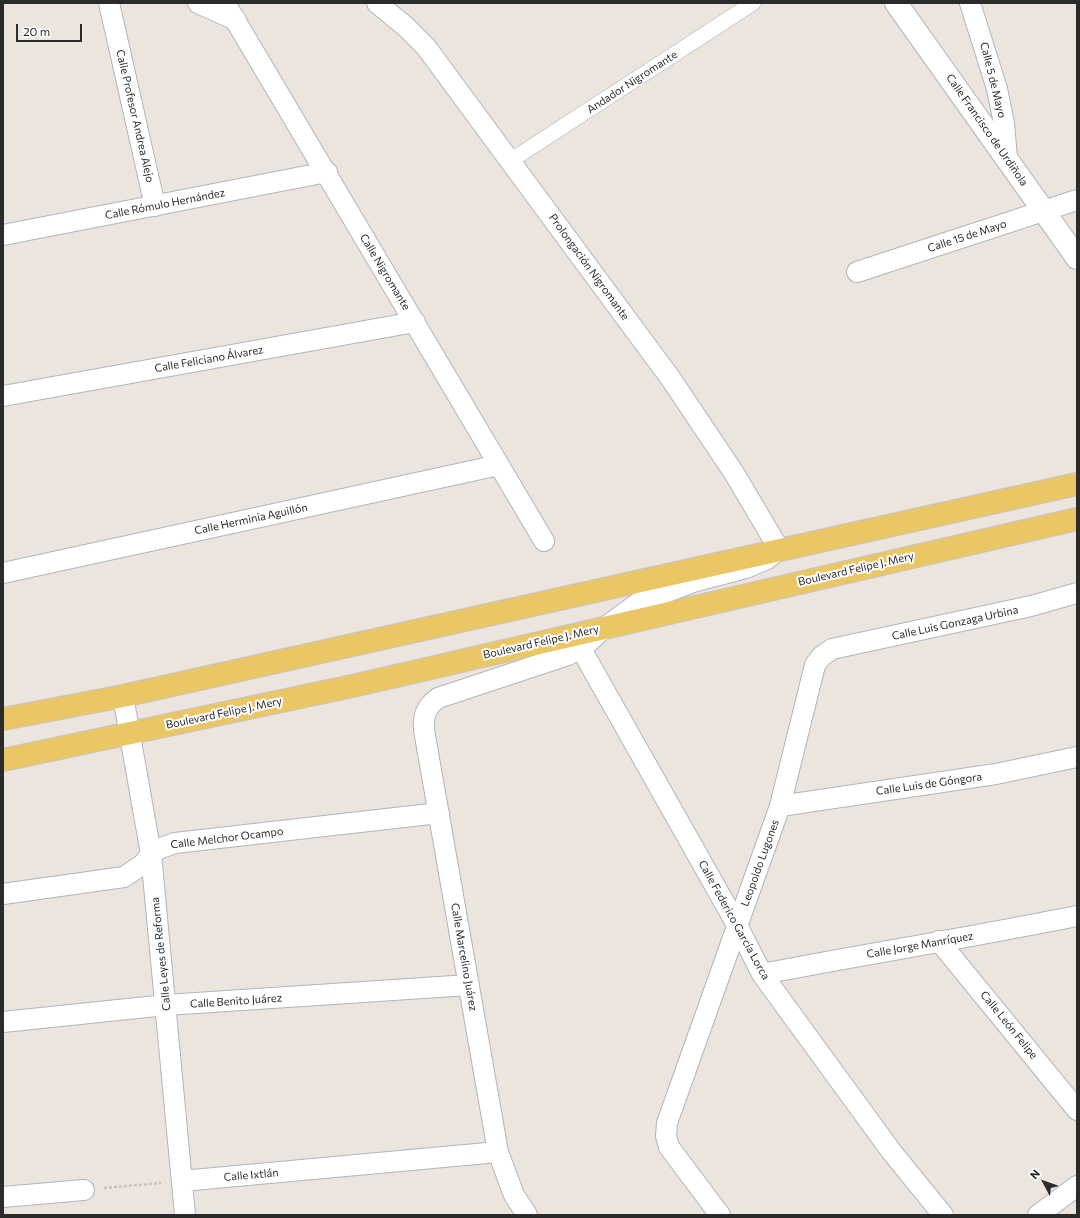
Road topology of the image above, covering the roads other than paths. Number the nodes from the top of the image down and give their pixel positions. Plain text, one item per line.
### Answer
1 (109, 3) edge
2 (198, 3) edge
3 (225, 3) edge
4 (377, 3) edge
5 (753, 3) edge
6 (896, 3) edge
7 (970, 3) edge
8 (236, 20) junction
9 (1007, 159) junction
10 (510, 161) junction
11 (327, 172) junction
12 (1077, 200) edge
13 (155, 206) junction
14 (1044, 211) junction
15 (3, 235) edge
16 (1077, 258) edge
17 (857, 272) dead end
18 (415, 322) junction
19 (3, 396) edge
20 (499, 465) junction
21 (1077, 484) edge
22 (1077, 520) edge
23 (544, 541) dead end
24 (779, 548) junction
25 (3, 573) edge
26 (1077, 593) edge
27 (604, 628) junction
28 (580, 647) junction
29 (832, 649) joint
30 (123, 696) junction
31 (3, 719) edge
32 (130, 733) junction
33 (1077, 757) edge
34 (3, 760) edge
35 (780, 806) junction
36 (439, 813) junction
37 (151, 854) junction
38 (3, 894) edge
39 (1077, 916) edge
40 (737, 925) junction
41 (939, 940) junction
42 (762, 974) junction
43 (469, 985) junction
44 (166, 1005) junction
45 (3, 1022) edge
46 (1077, 1110) edge
47 (498, 1152) junction
48 (182, 1181) junction
49 (1077, 1186) edge
50 (84, 1190) road end
51 (3, 1197) edge
52 (185, 1215) edge
53 (527, 1215) edge
54 (720, 1215) edge
55 (942, 1215) edge
56 (1038, 1215) edge

1 - 13 street, Calle Profesor Andrea Alejo
2 - 8 street
3 - 8 street, Calle Nigromante
4 - 10 street, Prolongación Nigromante
5 - 10 street, Andador Nigromante
6 - 9 main road, Calle Francisco de Urdiñola
7 - 9 street, Calle 5 de Mayo
8 - 11 street, Calle Nigromante
9 - 14 main road, Calle Francisco de Urdiñola
10 - 24 street, Prolongación Nigromante
11 - 13 street, Calle Rómulo Hernández
11 - 18 street, Calle Nigromante
12 - 14 street, Calle 15 de Mayo
13 - 15 street, Calle Rómulo Hernández
14 - 16 main road, Calle Francisco de Urdiñola
14 - 17 street, Calle 15 de Mayo
18 - 19 street, Calle Feliciano Álvarez
18 - 20 street, Calle Nigromante
20 - 23 street, Calle Nigromante
20 - 25 street, Calle Herminia Aguillón
21 - 24 main road
22 - 27 main road, Boulevard Felipe J. Mery
24 - 27 street
24 - 30 main road
26 - 29 street, Calle Luis Gonzaga Urbina
27 - 28 street
27 - 32 main road, Boulevard Felipe J. Mery
28 - 36 street, Calle Marcelino Juárez
28 - 40 street, Calle Federico García Lorca
29 - 35 street, Leopoldo Lugones
30 - 31 main road
30 - 32 street, Calle Leyes de Reforma
32 - 34 main road, Boulevard Felipe J. Mery
32 - 37 street, Calle Leyes de Reforma
33 - 35 street, Calle Luis de Góngora
35 - 40 street, Leopoldo Lugones
36 - 37 street, Calle Melchor Ocampo
36 - 43 street, Calle Marcelino Juárez
37 - 38 street, Calle Melchor Ocampo
37 - 44 street, Calle Leyes de Reforma
39 - 41 street, Calle Jorge Manríquez
40 - 42 street, Calle Federico García Lorca
40 - 54 street, Leopoldo Lugones
41 - 42 street, Calle Jorge Manríquez
41 - 46 street, Calle León Felipe
42 - 55 street, Calle Federico García Lorca
43 - 44 street, Calle Benito Juárez
43 - 47 street, Calle Marcelino Juárez
44 - 45 street, Calle Benito Juárez
44 - 48 street, Calle Leyes de Reforma
47 - 48 street, Calle Ixtlán
47 - 53 street, Calle Marcelino Juárez
48 - 52 street, Calle Leyes de Reforma
49 - 56 street
50 - 51 street

